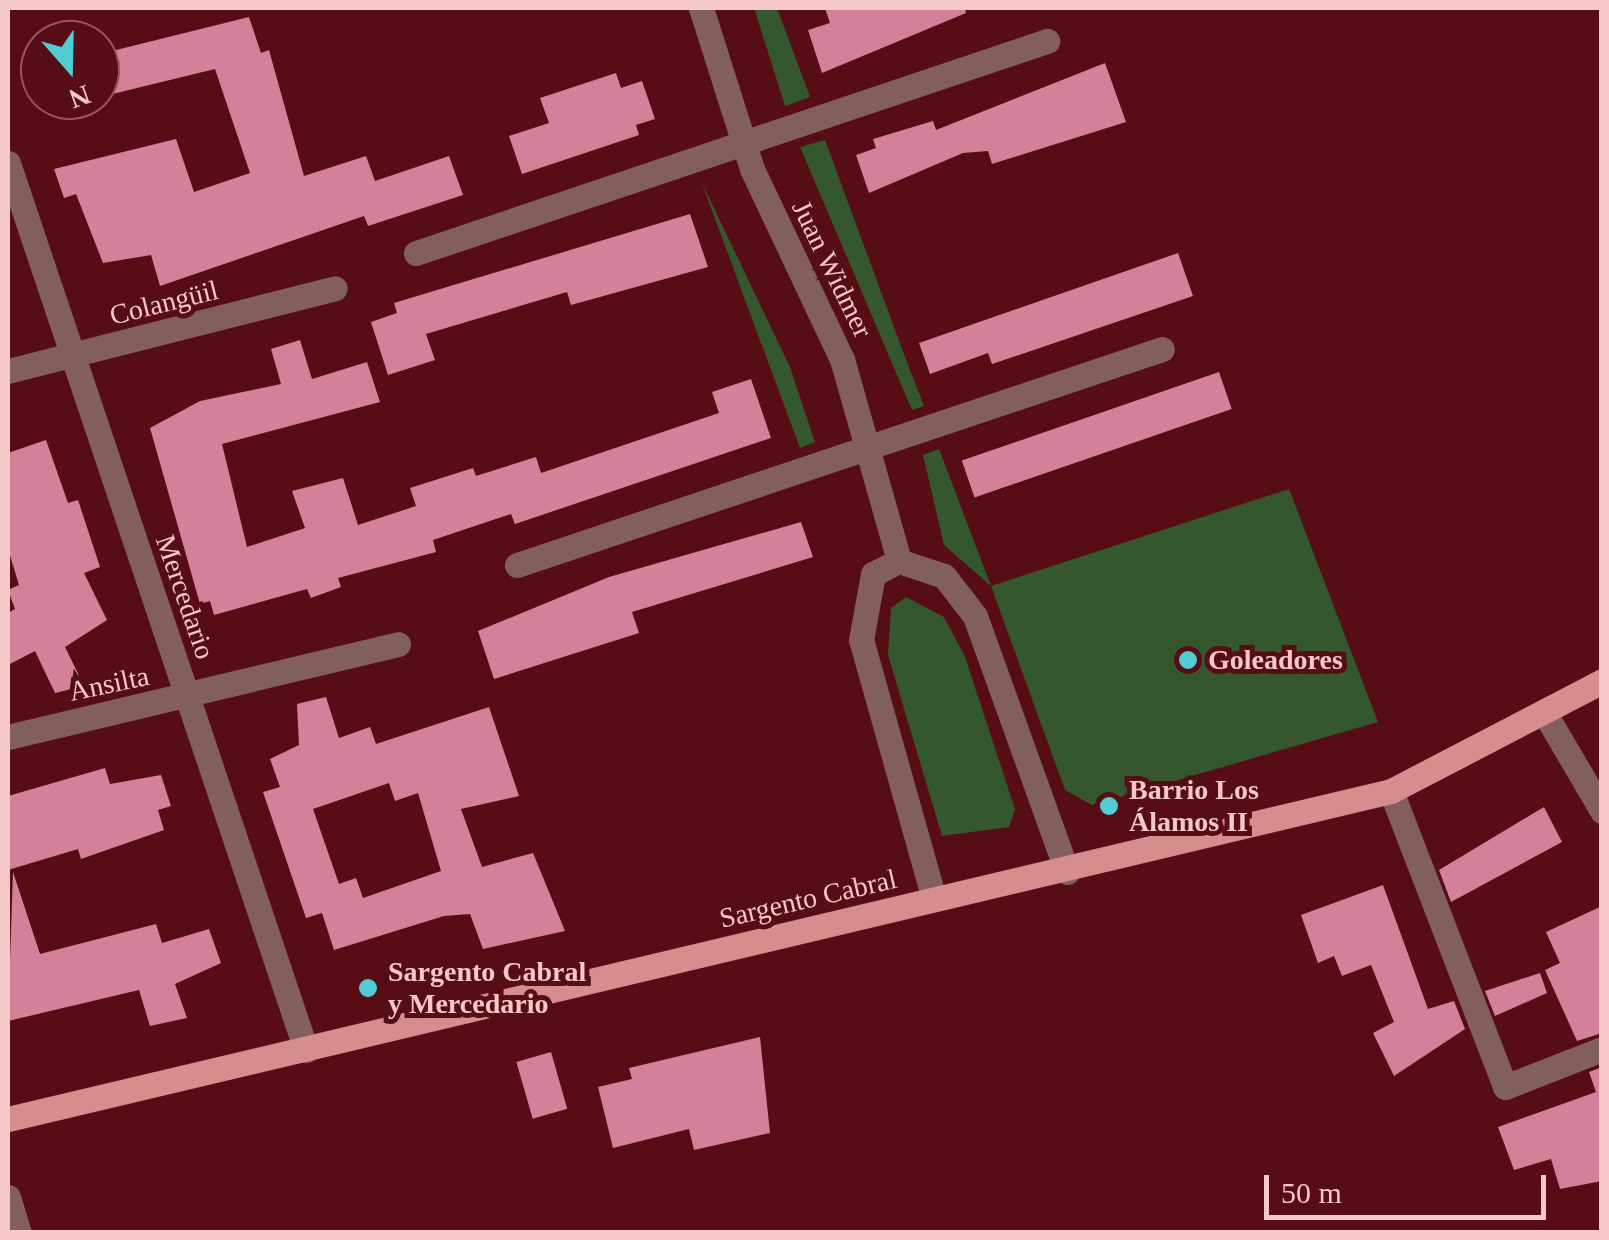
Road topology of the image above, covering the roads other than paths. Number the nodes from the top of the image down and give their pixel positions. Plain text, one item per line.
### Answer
1 (700, 8) edge
2 (1046, 41) dead end
3 (744, 143) junction
4 (8, 163) edge
5 (416, 254) dead end
6 (335, 288) dead end
7 (1162, 349) dead end
8 (73, 356) junction
9 (8, 371) edge
10 (869, 448) junction
11 (899, 561) junction
12 (517, 565) dead end
13 (398, 644) dead end
14 (1602, 681) edge
15 (188, 698) junction
16 (1544, 712) junction
17 (8, 737) edge
18 (1391, 791) junction
19 (1602, 811) edge
20 (1068, 872) junction
21 (934, 900) junction
22 (1602, 1049) edge
23 (306, 1050) junction
24 (8, 1119) edge
25 (8, 1197) edge
26 (19, 1232) edge

1 - 3 street, Juan Widmer
2 - 3 street
3 - 5 street
3 - 10 street, Juan Widmer
4 - 8 street, Mercedario
6 - 8 street, Colangüil
7 - 10 street
8 - 9 street, Colangüil
8 - 15 street, Mercedario
10 - 11 street, Juan Widmer
10 - 12 street
11 - 20 street
11 - 21 street
13 - 15 street, Ansilta
14 - 16 main road, Sargento Cabral
15 - 17 street, Ansilta
15 - 23 street, Mercedario
16 - 18 main road, Sargento Cabral
16 - 19 street
18 - 20 main road, Sargento Cabral
18 - 22 street
20 - 21 main road, Sargento Cabral
21 - 23 main road, Sargento Cabral
23 - 24 main road, Sargento Cabral
25 - 26 street

